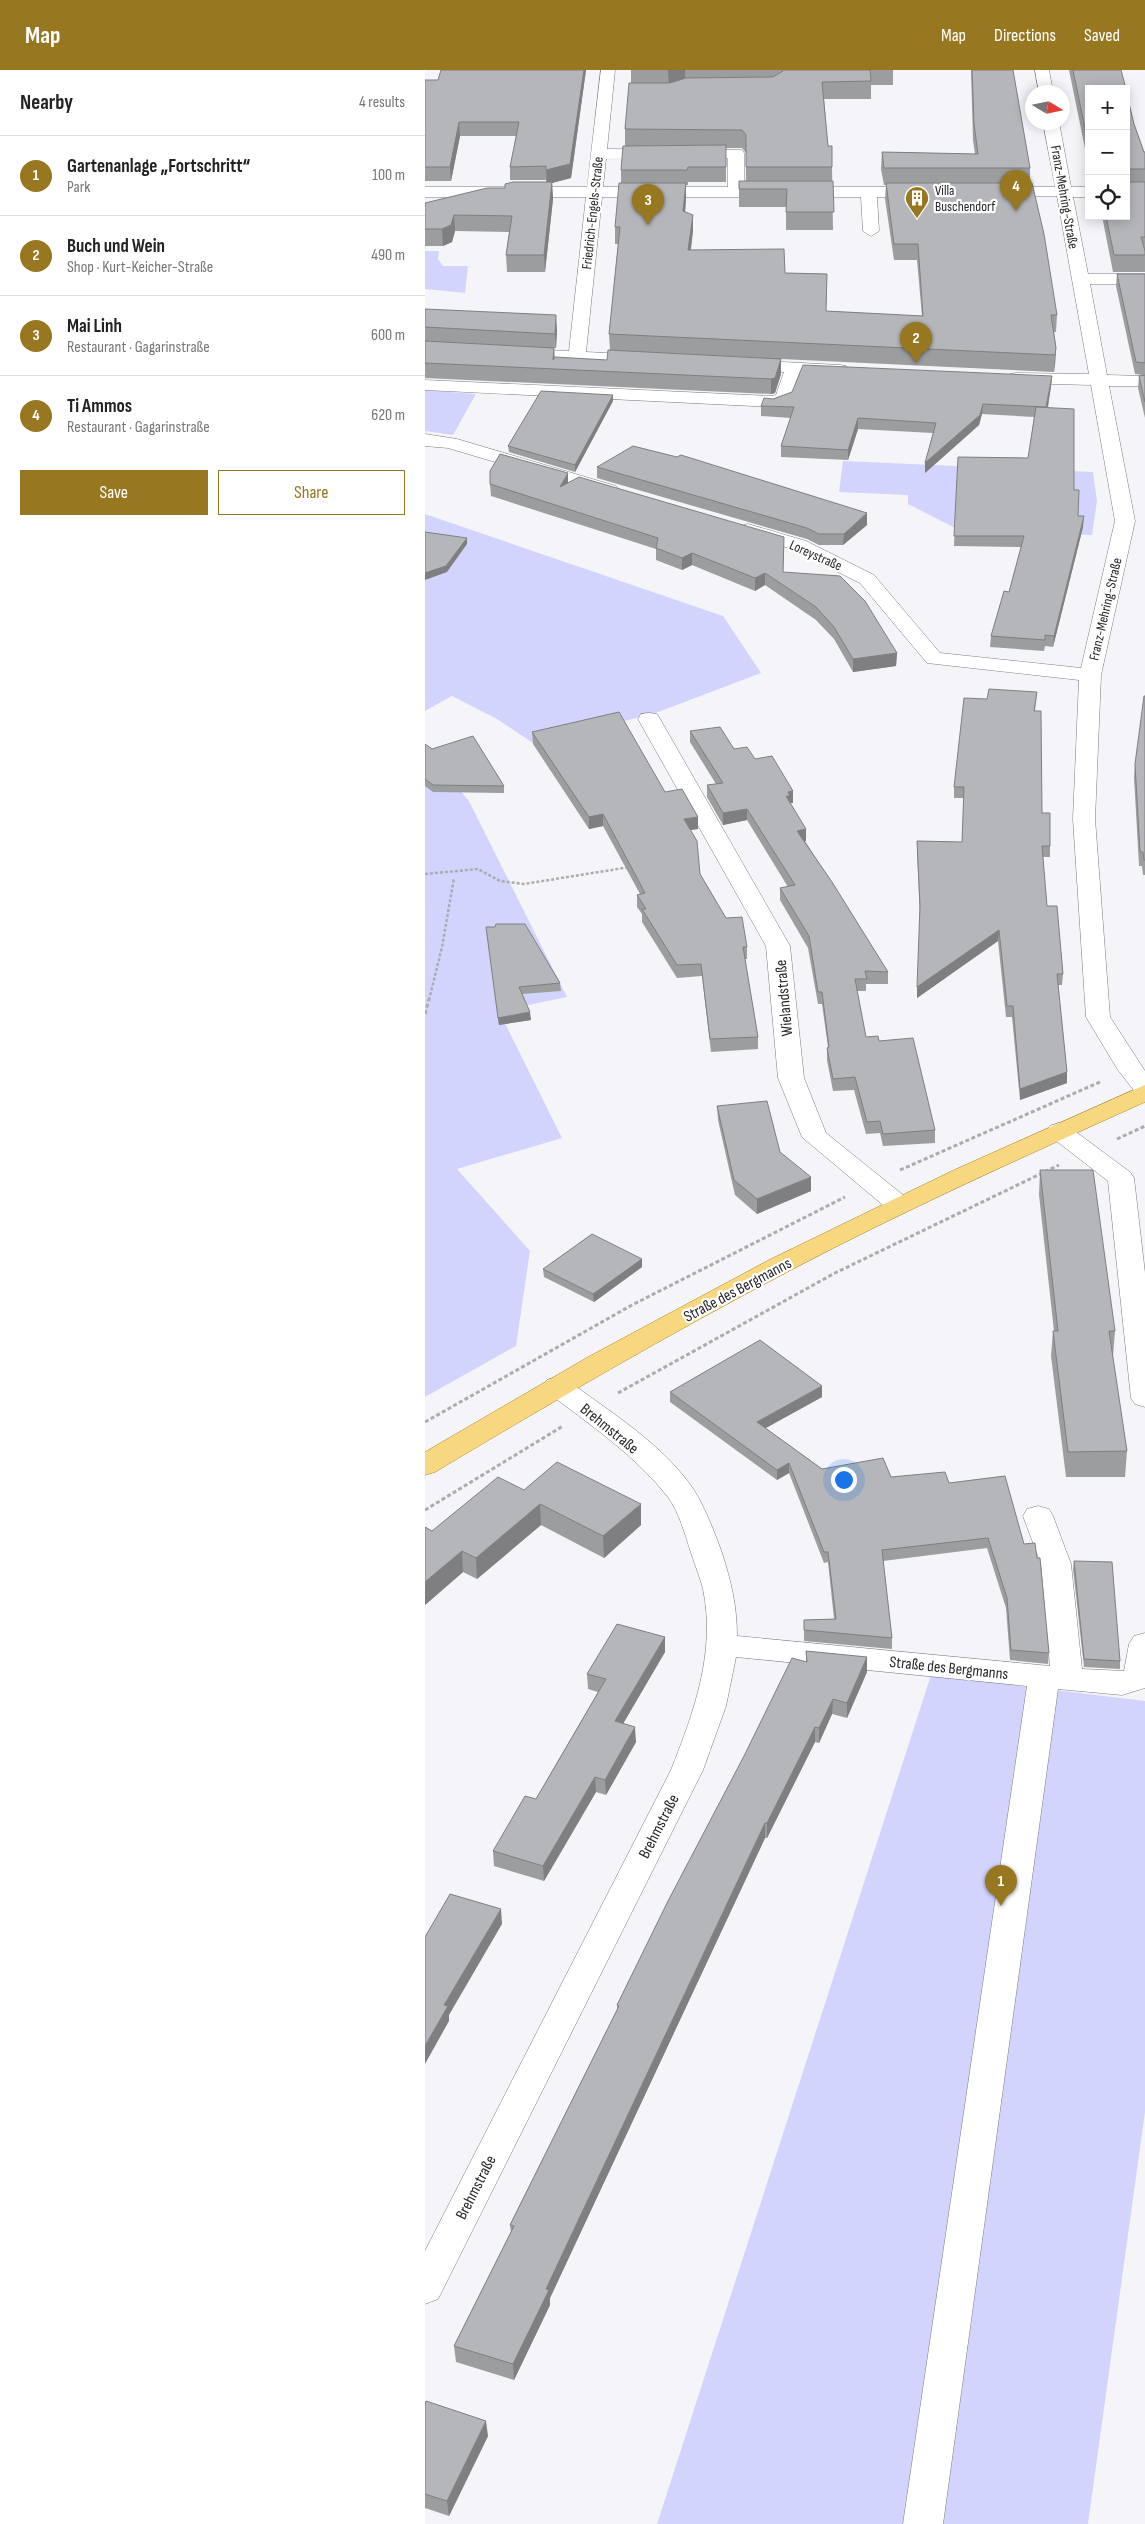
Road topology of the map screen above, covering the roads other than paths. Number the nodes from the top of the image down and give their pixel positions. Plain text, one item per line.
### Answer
1 (608, 70) edge
2 (1042, 70) edge
3 (1045, 85) edge
4 (605, 95) junction
5 (624, 95) dead end
6 (1052, 130) edge
7 (598, 154) junction
8 (425, 192) edge
9 (594, 192) junction
10 (736, 192) junction
11 (869, 192) junction
12 (942, 192) edge
13 (979, 192) edge
14 (1064, 192) junction
15 (1085, 192) edge
16 (871, 231) dead end
17 (1080, 279) junction
18 (1145, 279) edge
19 (501, 353) edge
20 (577, 357) junction
21 (665, 361) edge
22 (723, 364) edge
23 (795, 368) junction
24 (855, 370) edge
25 (995, 377) edge
26 (1099, 381) junction
27 (1145, 381) edge
28 (425, 385) edge
29 (425, 440) edge
30 (629, 495) edge
31 (733, 526) edge
32 (1091, 675) junction
33 (649, 719) dead end
34 (1145, 1088) edge
35 (1145, 1093) edge
36 (1059, 1131) junction
37 (899, 1205) junction
38 (557, 1386) junction
39 (1145, 1396) edge
40 (425, 1465) edge
41 (1038, 1516) dead end
42 (1145, 1644) edge
43 (723, 1645) junction
44 (1056, 1678) junction
45 (425, 2288) edge
46 (923, 2524) edge

1 - 4 street, Friedrich-Engels-Straße
2 - 3 street
4 - 5 street
4 - 7 street, Friedrich-Engels-Straße
6 - 14 street, Franz-Mehring-Straße
7 - 9 street, Friedrich-Engels-Straße
7 - 10 street
8 - 9 street
9 - 10 street
9 - 20 street, Friedrich-Engels-Straße
10 - 11 street
11 - 12 street
11 - 16 street
13 - 14 street
14 - 15 street
14 - 17 street, Franz-Mehring-Straße
17 - 18 street
17 - 26 street, Franz-Mehring-Straße
19 - 20 street
20 - 21 street
22 - 23 street
23 - 24 street
23 - 28 street
25 - 26 street
26 - 27 street
26 - 32 street, Franz-Mehring-Straße
29 - 30 street
31 - 32 street, Loreystraße
32 - 34 street, Franz-Mehring-Straße
33 - 37 street, Wielandstraße
35 - 36 main road, Straße des Bergmanns
36 - 37 main road, Straße des Bergmanns
36 - 39 street
37 - 38 main road, Straße des Bergmanns
38 - 40 main road, Straße des Bergmanns
38 - 43 street, Brehmstraße
41 - 44 street
42 - 44 street, Straße des Bergmanns
43 - 44 street, Straße des Bergmanns
43 - 45 street, Brehmstraße
44 - 46 street

